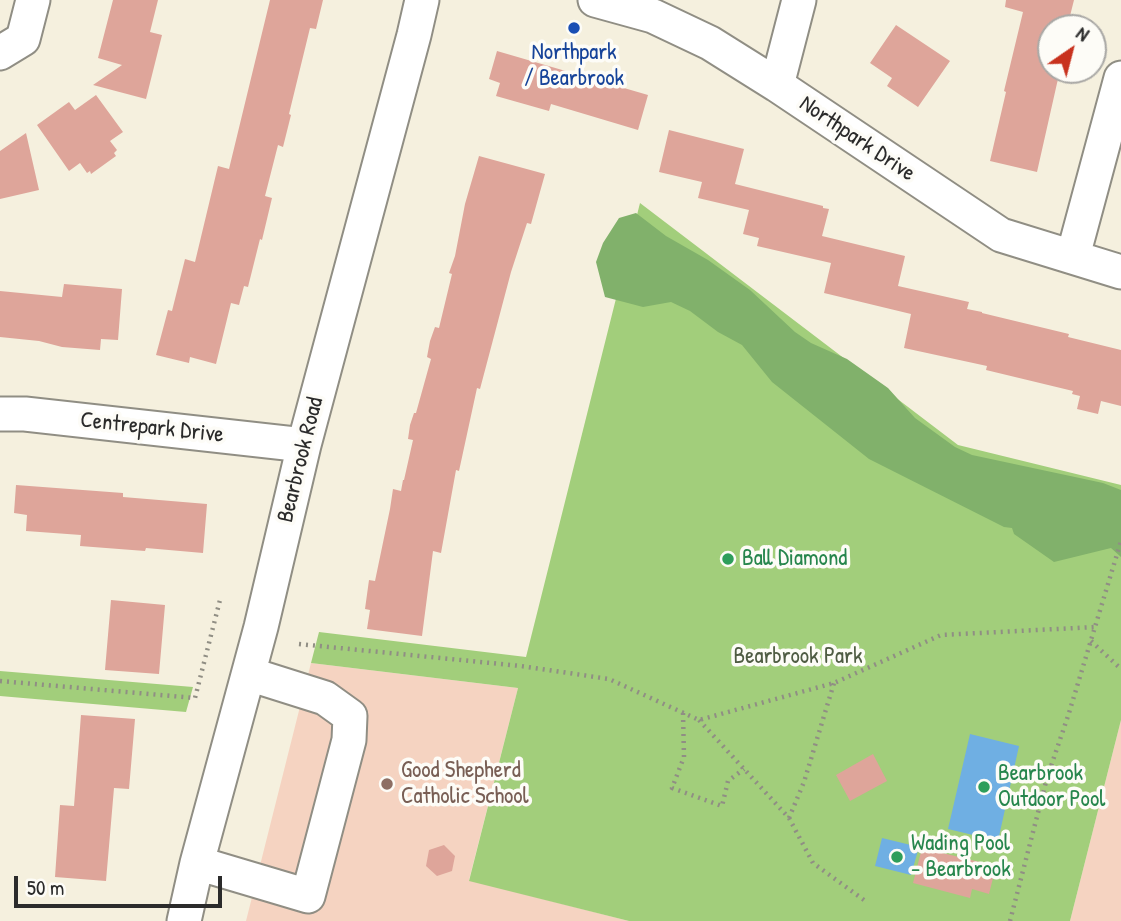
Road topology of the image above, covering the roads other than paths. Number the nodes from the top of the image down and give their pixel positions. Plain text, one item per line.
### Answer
1 (33, 0) edge
2 (422, 0) edge
3 (595, 0) edge
4 (799, 0) edge
5 (0, 53) edge
6 (1121, 78) edge
7 (777, 85) junction
8 (1073, 256) junction
9 (1121, 272) edge
10 (0, 414) edge
11 (304, 445) junction
12 (248, 674) junction
13 (197, 863) junction
14 (184, 921) edge

1 - 5 street
2 - 11 street, Bearbrook Road
3 - 7 street, Northpark Drive
4 - 7 street
6 - 8 street
7 - 8 street, Northpark Drive
8 - 9 street, Northpark Drive
10 - 11 street, Centrepark Drive
11 - 12 street, Bearbrook Road
12 - 13 street, Bearbrook Road
12 - 13 street
13 - 14 street, Bearbrook Road

